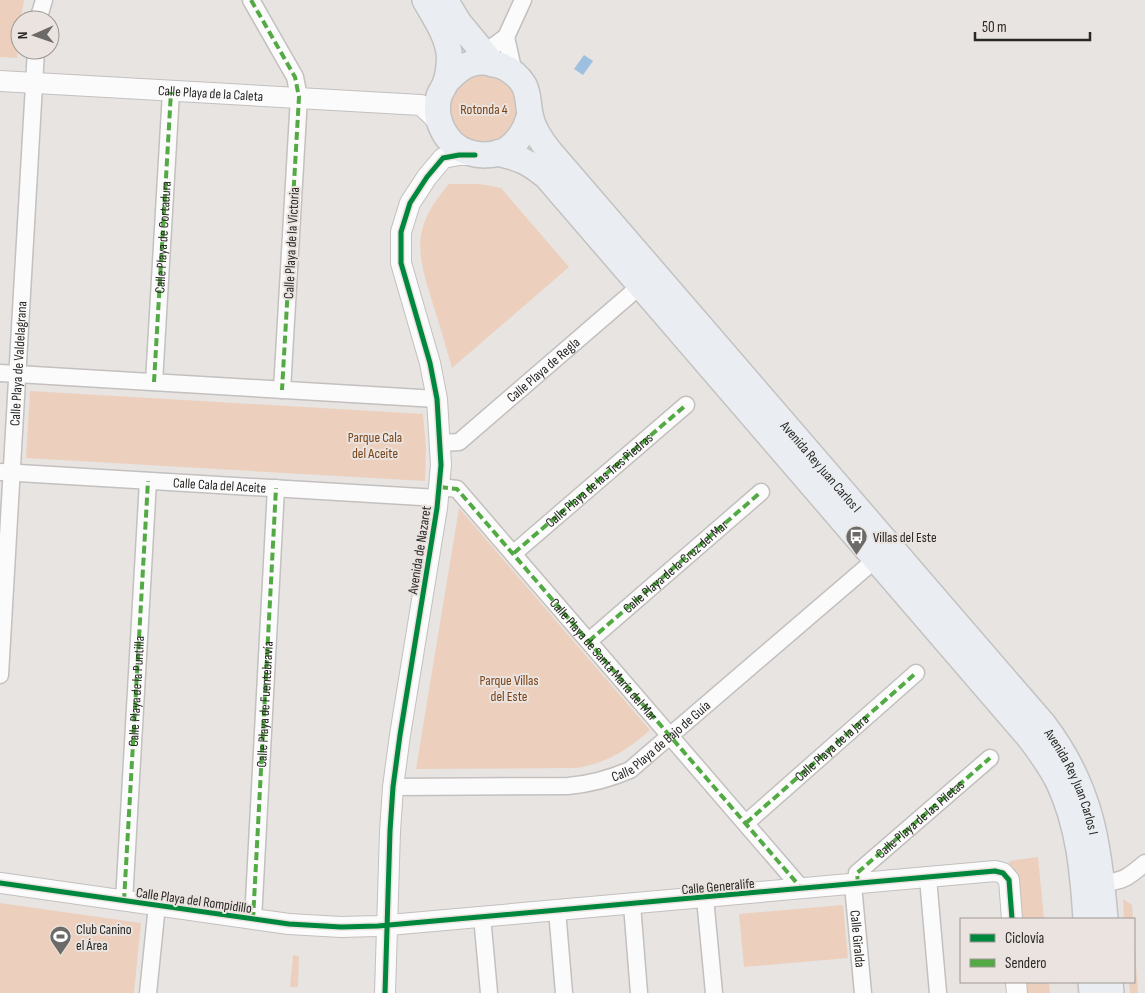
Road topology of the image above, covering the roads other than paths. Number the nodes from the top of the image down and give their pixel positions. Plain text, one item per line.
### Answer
1 (251, 0) edge
2 (424, 0) edge
3 (445, 0) edge
4 (523, 0) edge
5 (506, 38) junction
6 (35, 60) edge
7 (490, 64) junction
8 (0, 81) edge
9 (34, 83) junction
10 (444, 86) junction
11 (171, 92) junction
12 (299, 97) junction
13 (421, 105) junction
14 (530, 114) junction
15 (441, 126) junction
16 (486, 154) junction
17 (443, 158) junction
18 (640, 286) junction
19 (0, 373) edge
20 (17, 374) junction
21 (154, 382) junction
22 (282, 390) junction
23 (437, 399) junction
24 (686, 405) dead end
25 (441, 443) junction
26 (6, 473) edge
27 (148, 481) junction
28 (276, 488) junction
29 (439, 492) junction
30 (761, 492) dead end
31 (514, 553) junction
32 (876, 559) junction
33 (589, 641) junction
34 (916, 673) dead end
35 (0, 675) edge
36 (670, 736) junction
37 (990, 758) dead end
38 (393, 788) junction
39 (746, 823) junction
40 (1145, 863) edge
41 (928, 878) junction
42 (0, 883) edge
43 (1102, 883) junction
44 (856, 885) junction
45 (802, 889) junction
46 (705, 898) junction
47 (124, 901) junction
48 (157, 905) junction
49 (632, 905) junction
50 (557, 910) junction
51 (482, 916) junction
52 (1012, 918) edge
53 (1086, 918) edge
54 (1105, 918) edge
55 (253, 920) junction
56 (386, 925) junction
57 (148, 993) edge
58 (385, 993) edge
59 (489, 993) edge
60 (564, 993) edge
61 (639, 993) edge
62 (714, 993) edge
63 (863, 993) edge
64 (938, 993) edge

1 - 12 street, Calle Playa de la Victoria
2 - 10 main road
3 - 7 main road, Avenida Rey Juan Carlos I
4 - 5 street
5 - 7 street
5 - 7 street
6 - 9 street, Calle Playa de Valdelagrana
7 - 10 main road
7 - 14 main road, Avenida Rey Juan Carlos I
8 - 9 street, Calle Playa de la Caleta
9 - 11 street, Calle Playa de la Caleta
9 - 20 street, Calle Playa de Valdelagrana
10 - 13 street
10 - 15 main road
11 - 12 street, Calle Playa de la Caleta
11 - 21 street, Calle Playa de Cortadura
12 - 13 street, Calle Playa de la Caleta
12 - 22 street, Calle Playa de la Victoria
13 - 15 street
14 - 16 main road
14 - 43 main road, Avenida Rey Juan Carlos I
15 - 16 main road, Avenida Rey Juan Carlos I
15 - 17 street
16 - 17 street
16 - 18 main road, Avenida Rey Juan Carlos I
17 - 23 street, Avenida de Nazaret
18 - 25 street, Calle Playa de Regla
18 - 32 main road, Avenida Rey Juan Carlos I
19 - 20 street
20 - 21 street
20 - 26 street, Calle Playa de Valdelagrana
21 - 22 street
22 - 23 street
23 - 25 street, Avenida de Nazaret
24 - 31 street, Calle Playa de las Tres Piedras
25 - 29 street, Avenida de Nazaret
26 - 27 street, Calle Cala del Aceite
26 - 35 street, Calle Playa de Valdelagrana
27 - 28 street, Calle Cala del Aceite
27 - 47 street, Calle Playa de la Puntilla
28 - 29 street, Calle Cala del Aceite
28 - 55 street, Calle Playa de Fuentebravía
29 - 31 street, Calle Playa de Santa María del Mar
29 - 38 street, Avenida de Nazaret
30 - 33 street, Calle Playa de la Cruz del Mar
31 - 33 street, Calle Playa de Santa María del Mar
32 - 36 street, Calle Playa de Bajo de Guía
32 - 53 main road, Avenida Rey Juan Carlos I
33 - 36 street, Calle Playa de Santa María del Mar
34 - 39 street, Calle Playa de la Jara
36 - 38 street, Calle Playa de Bajo de Guía
36 - 39 street, Calle Playa de Santa María del Mar
37 - 44 street, Calle Playa de las Piletas
38 - 56 street, Avenida de Nazaret
39 - 45 street, Calle Playa de Santa María del Mar
40 - 43 street
41 - 44 street, Calle Generalife
41 - 52 street, Calle Generalife
41 - 64 street
42 - 47 street, Calle Playa del Rompidillo
43 - 54 main road, Avenida Rey Juan Carlos I
44 - 45 street, Calle Generalife
44 - 63 street, Calle Giralda
45 - 46 street, Calle Generalife
46 - 49 street, Calle Generalife
46 - 62 street
47 - 48 street, Calle Playa del Rompidillo
48 - 55 street, Calle Playa del Rompidillo
48 - 57 street
49 - 50 street, Calle Generalife
49 - 61 street
50 - 51 street, Calle Generalife
50 - 60 street
51 - 56 street, Calle Generalife
51 - 59 street
55 - 56 street, Calle Playa del Rompidillo
56 - 58 street, Avenida de Nazaret

